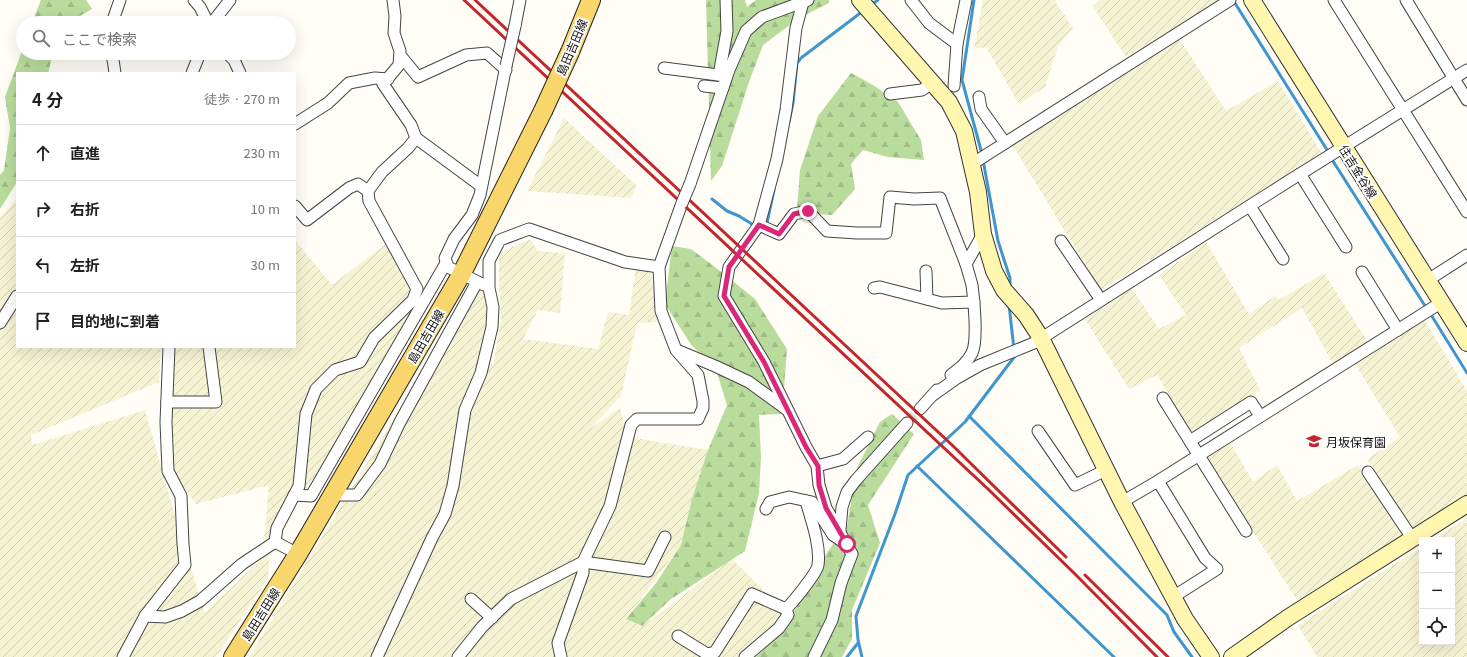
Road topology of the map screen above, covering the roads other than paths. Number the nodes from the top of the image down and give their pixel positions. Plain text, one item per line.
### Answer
1 (120, 0) edge
2 (194, 0) edge
3 (230, 0) edge
4 (393, 0) edge
5 (591, 0) edge
6 (726, 0) edge
7 (911, 0) edge
8 (966, 0) edge
9 (1252, 0) edge
10 (1334, 0) edge
11 (1406, 0) edge
12 (806, 1) edge
13 (1228, 1) edge
14 (519, 2) edge
15 (866, 5) edge
16 (114, 16) edge
17 (204, 16) edge
18 (217, 16) edge
19 (957, 44) junction
20 (400, 55) junction
21 (113, 60) edge
22 (197, 60) edge
23 (234, 60) edge
24 (506, 68) junction
25 (664, 68) dead end
26 (1467, 70) edge
27 (115, 72) edge
28 (192, 72) edge
29 (240, 72) edge
30 (723, 76) junction
31 (1454, 78) junction
32 (388, 79) junction
33 (932, 83) junction
34 (704, 86) dead end
35 (954, 86) dead end
36 (723, 88) junction
37 (890, 94) dead end
38 (979, 97) dead end
39 (1467, 100) edge
40 (1402, 111) junction
41 (296, 123) edge
42 (416, 138) junction
43 (1005, 143) junction
44 (1340, 150) junction
45 (974, 162) junction
46 (1300, 174) junction
47 (481, 186) junction
48 (368, 192) junction
49 (1250, 206) junction
50 (296, 207) edge
51 (1467, 212) edge
52 (759, 228) junction
53 (983, 234) junction
54 (1061, 241) dead end
55 (1346, 247) dead end
56 (1467, 255) edge
57 (1283, 259) dead end
58 (446, 263) junction
59 (966, 264) junction
60 (659, 267) junction
61 (926, 270) dead end
62 (1362, 272) dead end
63 (461, 275) junction
64 (1428, 280) junction
65 (477, 282) junction
66 (490, 288) junction
67 (874, 288) dead end
68 (16, 298) edge
69 (927, 299) junction
70 (1101, 300) junction
71 (974, 302) junction
72 (1433, 308) junction
73 (0, 323) edge
74 (1398, 330) junction
75 (1041, 338) junction
76 (1467, 343) edge
77 (169, 348) edge
78 (209, 348) edge
79 (676, 350) junction
80 (933, 396) junction
81 (1163, 398) dead end
82 (167, 402) junction
83 (920, 409) tunnel mouth
84 (788, 410) junction
85 (1260, 416) junction
86 (907, 423) tunnel mouth
87 (1038, 431) dead end
88 (868, 437) dead end
89 (1190, 441) junction
90 (1198, 455) junction
91 (818, 466) junction
92 (1106, 470) junction
93 (1368, 472) dead end
94 (1158, 481) junction
95 (294, 495) junction
96 (332, 495) junction
97 (806, 501) junction
98 (1122, 502) junction
99 (1467, 504) edge
100 (766, 509) dead end
101 (840, 530) junction
102 (1246, 531) dead end
103 (665, 537) dead end
104 (1412, 538) junction
105 (275, 542) junction
106 (847, 544) junction
107 (298, 554) junction
108 (583, 562) junction
109 (1173, 597) junction
110 (471, 599) dead end
111 (786, 610) junction
112 (145, 616) junction
113 (492, 618) junction
114 (678, 636) dead end
115 (123, 657) edge
116 (233, 657) edge
117 (377, 657) edge
118 (458, 657) edge
119 (561, 657) edge
120 (745, 657) edge
121 (814, 657) edge
122 (1211, 657) edge
123 (1232, 657) edge

1 - 16 street
2 - 17 street
3 - 18 street
4 - 20 street
5 - 63 main road, 島田吉田線, bridge
6 - 30 street
7 - 19 street
8 - 19 street
9 - 44 street, 住吉金谷線
10 - 40 street
11 - 31 street
12 - 30 street
12 - 52 street
13 - 43 street
14 - 24 street, bridge
15 - 33 street
19 - 35 street
20 - 24 street
20 - 32 street
21 - 27 street
22 - 28 street
23 - 29 street
24 - 47 street
25 - 30 street
26 - 31 street
30 - 36 street
31 - 39 street
31 - 40 street
32 - 41 street
32 - 42 street
33 - 37 street
33 - 45 street
34 - 36 street
36 - 60 street, bridge
38 - 43 street
40 - 44 street
40 - 51 street
42 - 47 street
42 - 48 street
43 - 45 street
44 - 46 street
44 - 64 street, 住吉金谷線
45 - 53 street
46 - 49 street
46 - 55 street
47 - 58 street
48 - 50 street
48 - 95 street
49 - 57 street
49 - 70 street
52 - 59 street
52 - 84 street
53 - 59 street
53 - 75 street
54 - 70 street
56 - 64 street
58 - 63 street
58 - 95 street
59 - 71 street
60 - 66 street
60 - 79 street
61 - 69 street
62 - 74 street
63 - 65 street
63 - 96 main road, 島田吉田線
64 - 72 street, 住吉金谷線
65 - 66 street
65 - 96 street
66 - 117 street
67 - 69 street
68 - 73 street
69 - 71 street
70 - 75 street
71 - 80 street
72 - 74 street
72 - 76 street, 住吉金谷線
74 - 85 street
75 - 80 street
75 - 92 street
77 - 82 street
78 - 82 street
79 - 84 street
79 - 108 street
80 - 83 street
81 - 89 street
82 - 112 street
84 - 91 street
85 - 89 street
85 - 90 street
86 - 101 street
87 - 92 street
88 - 91 street
89 - 90 street
90 - 94 street
90 - 102 street
91 - 101 street
92 - 98 street
93 - 104 street
94 - 98 street
94 - 109 street
95 - 105 street
96 - 107 main road, 島田吉田線
97 - 100 street
97 - 106 street
97 - 111 street
98 - 109 street
99 - 104 street
101 - 106 street
103 - 108 street
104 - 123 street
105 - 107 street
105 - 112 street
106 - 121 street
107 - 116 main road, 島田吉田線
108 - 113 street
108 - 119 street
109 - 122 street
110 - 113 street
111 - 114 street
111 - 120 street
112 - 115 street
113 - 118 street

